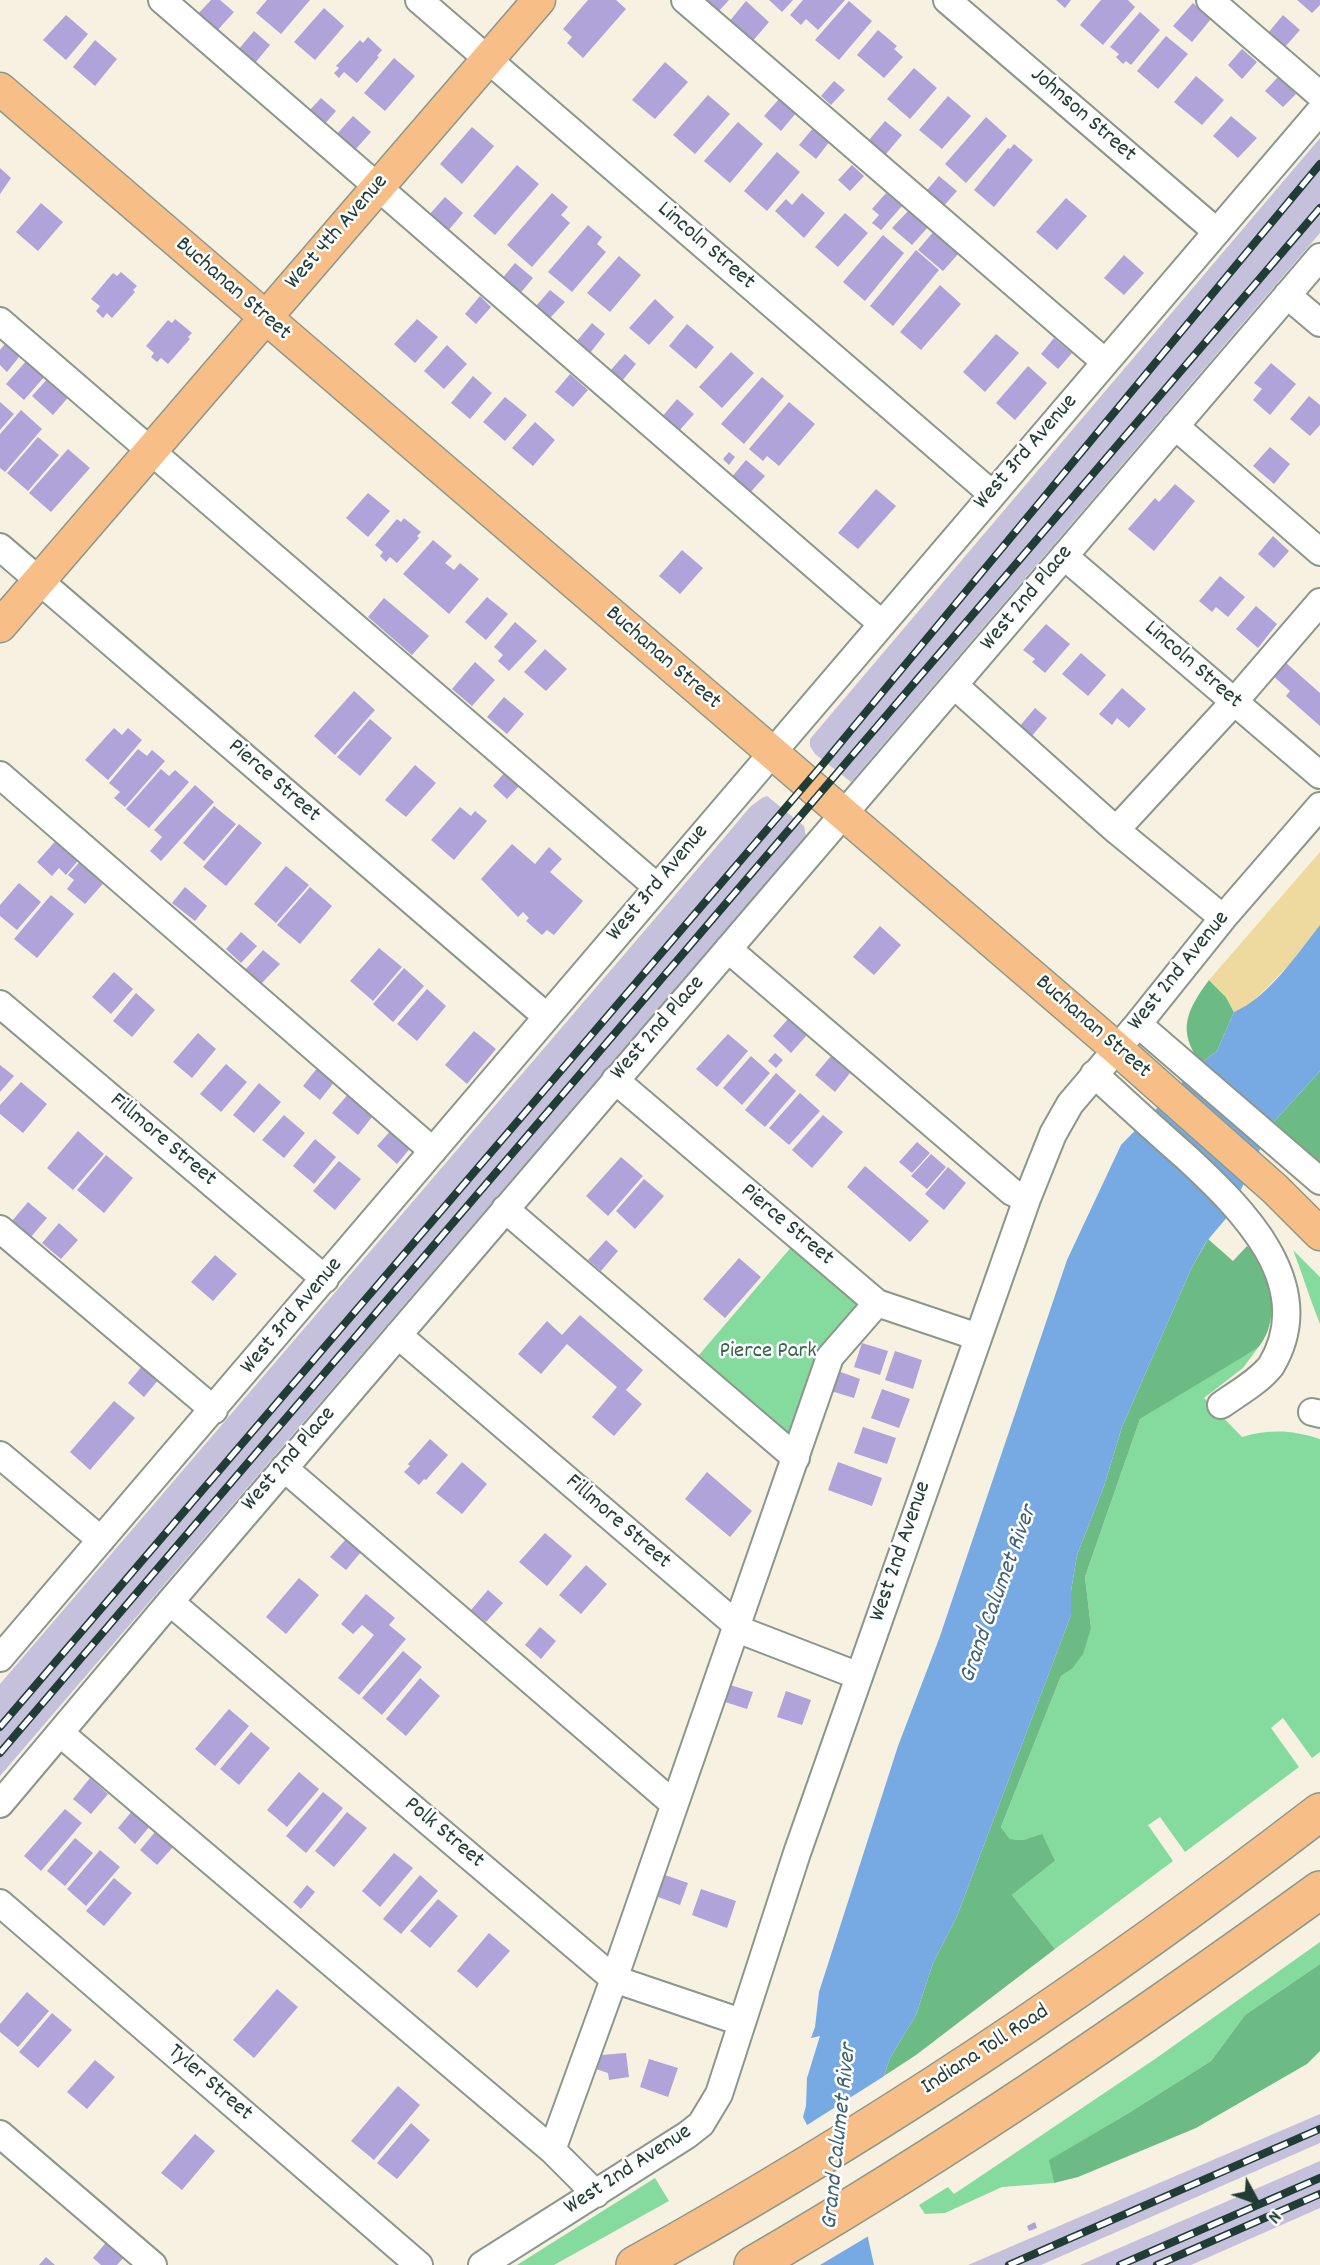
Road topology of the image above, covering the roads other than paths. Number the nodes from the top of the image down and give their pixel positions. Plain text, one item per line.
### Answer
1 (162, 0) edge
2 (419, 0) edge
3 (539, 0) edge
4 (685, 0) edge
5 (947, 0) edge
6 (1210, 0) edge
7 (488, 59) junction
8 (0, 89) edge
9 (1320, 95) edge
10 (1320, 111) edge
11 (377, 187) junction
12 (1217, 232) junction
13 (1320, 257) edge
14 (1287, 295) junction
15 (264, 318) junction
16 (0, 321) edge
17 (1320, 323) edge
18 (1105, 362) junction
19 (1175, 426) junction
20 (151, 451) junction
21 (992, 494) junction
22 (0, 547) edge
23 (1320, 552) edge
24 (1064, 556) junction
25 (39, 581) junction
26 (1320, 602) edge
27 (882, 624) junction
28 (0, 626) edge
29 (954, 685) junction
30 (1234, 702) junction
31 (772, 753) junction
32 (0, 775) edge
33 (1320, 775) edge
34 (1320, 806) edge
35 (844, 815) junction
36 (1116, 830) junction
37 (657, 887) junction
38 (1223, 918) junction
39 (728, 949) junction
40 (0, 1004) edge
41 (547, 1017) junction
42 (1138, 1024) junction
43 (1126, 1057) junction
44 (1094, 1074) junction
45 (615, 1080) junction
46 (433, 1151) junction
47 (1320, 1181) edge
48 (1027, 1199) junction
49 (505, 1209) junction
50 (0, 1229) edge
51 (1320, 1234) edge
52 (325, 1279) junction
53 (877, 1303) junction
54 (398, 1335) junction
55 (978, 1337) junction
56 (1221, 1405) dead end
57 (214, 1410) junction
58 (0, 1455) edge
59 (796, 1458) junction
60 (284, 1468) junction
61 (101, 1540) junction
62 (170, 1602) junction
63 (736, 1625) junction
64 (0, 1658) edge
65 (859, 1676) junction
66 (60, 1733) junction
67 (0, 1804) edge
68 (674, 1804) junction
69 (1320, 1812) edge
70 (1320, 1890) edge
71 (0, 1903) edge
72 (614, 1979) junction
73 (741, 2021) junction
74 (0, 2134) edge
75 (552, 2150) junction
76 (596, 2194) junction
77 (153, 2265) edge
78 (419, 2265) edge
79 (482, 2265) edge
80 (635, 2265) edge
81 (752, 2265) edge

1 - 11 street
2 - 7 street, Lincoln Street
3 - 7 main road, West 4th Avenue
4 - 18 street
5 - 12 street, Johnson Street
6 - 9 street
7 - 11 main road, West 4th Avenue
7 - 21 street, Lincoln Street
8 - 15 main road, Buchanan Street
10 - 12 street, West 3rd Avenue
11 - 15 main road, West 4th Avenue
11 - 27 street
12 - 18 street, West 3rd Avenue
13 - 14 street, West 2nd Place
14 - 17 street
14 - 19 street, West 2nd Place
15 - 20 main road, West 4th Avenue
15 - 31 main road, Buchanan Street
16 - 20 street
18 - 21 street, West 3rd Avenue
19 - 23 street
19 - 24 street, West 2nd Place
20 - 25 main road, West 4th Avenue
20 - 37 street
21 - 27 street, West 3rd Avenue
22 - 25 street, Pierce Street
24 - 29 street, West 2nd Place
24 - 30 street, Lincoln Street
25 - 28 main road, West 4th Avenue
25 - 41 street, Pierce Street
26 - 30 street
27 - 31 street, West 3rd Avenue
29 - 35 street, West 2nd Place
29 - 36 street
30 - 33 street, Lincoln Street
30 - 36 street
31 - 35 main road, Buchanan Street
31 - 37 street, West 3rd Avenue
32 - 46 street
34 - 38 street, West 2nd Avenue
35 - 39 street, West 2nd Place
35 - 43 main road, Buchanan Street
36 - 38 street
37 - 41 street, West 3rd Avenue
38 - 42 street, West 2nd Avenue
39 - 45 street, West 2nd Place
39 - 48 street
40 - 52 street, Fillmore Street
41 - 46 street, West 3rd Avenue
42 - 43 street, West 2nd Avenue
42 - 47 street
43 - 44 street, West 2nd Avenue
43 - 51 main road, Buchanan Street
44 - 48 street, West 2nd Avenue
44 - 56 street
45 - 49 street, West 2nd Place
45 - 53 street, Pierce Street
46 - 52 street, West 3rd Avenue
48 - 55 street, West 2nd Avenue
49 - 54 street, West 2nd Place
49 - 59 street
50 - 57 street
52 - 57 street, West 3rd Avenue
53 - 55 street, Pierce Street
53 - 59 street
54 - 60 street, West 2nd Place
54 - 63 street, Fillmore Street
55 - 65 street, West 2nd Avenue
57 - 61 street, West 3rd Avenue
58 - 61 street
59 - 63 street
60 - 62 street, West 2nd Place
60 - 68 street
61 - 64 street, West 3rd Avenue
62 - 66 street, West 2nd Place
62 - 72 street, Polk Street
63 - 65 street, Fillmore Street
63 - 68 street
65 - 73 street, West 2nd Avenue
66 - 67 street, West 2nd Place
66 - 75 street
68 - 72 street
69 - 80 highway, Indiana Toll Road
70 - 81 highway
71 - 78 street, Tyler Street
72 - 73 street, Polk Street
72 - 75 street
73 - 76 street, West 2nd Avenue
74 - 77 street
75 - 76 street
76 - 79 street, West 2nd Avenue

